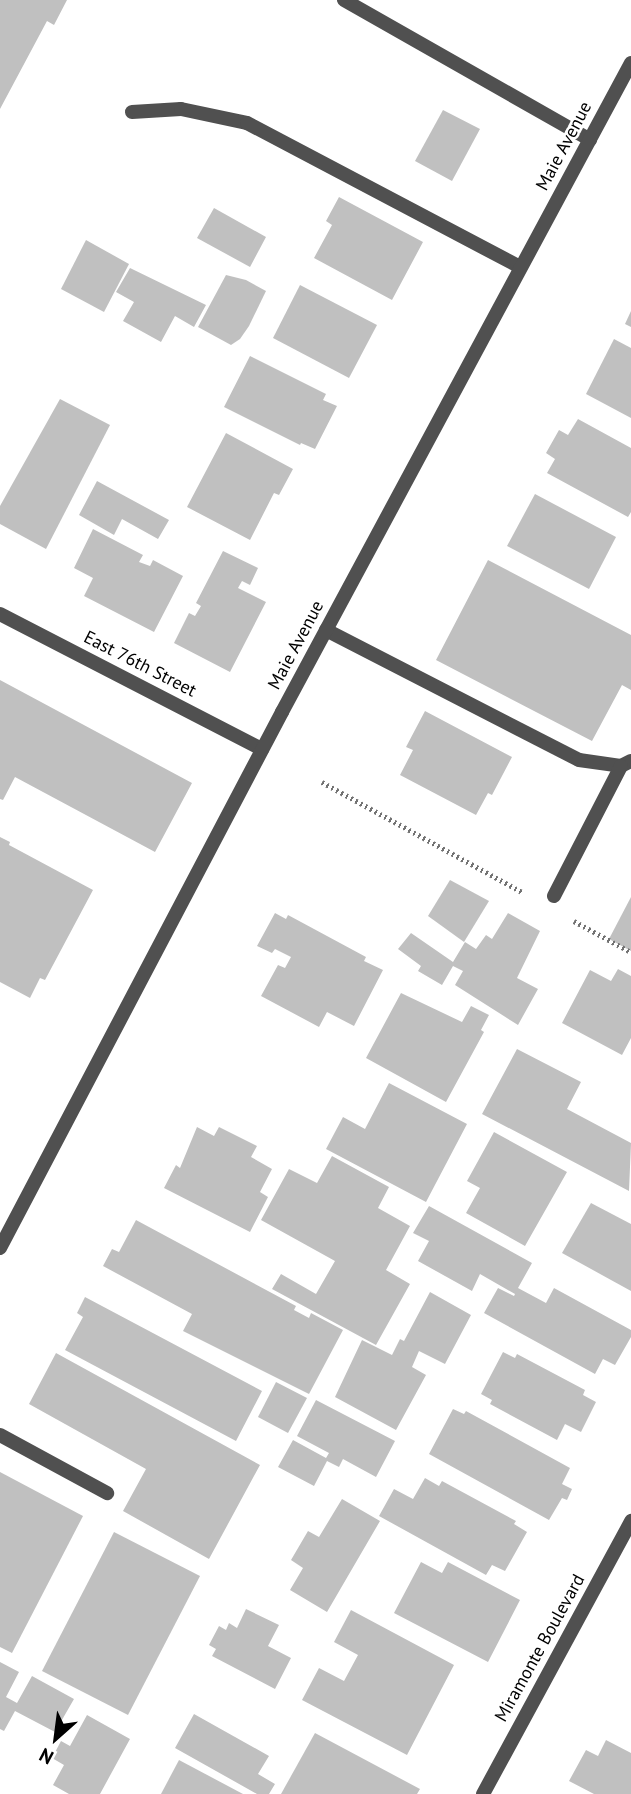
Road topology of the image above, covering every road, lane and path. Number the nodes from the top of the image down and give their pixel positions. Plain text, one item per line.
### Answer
1 (344, 0) edge
2 (631, 63) edge
3 (132, 112) dead end
4 (590, 140) junction
5 (520, 267) junction
6 (0, 614) edge
7 (326, 630) junction
8 (262, 749) junction
9 (626, 763) edge
10 (322, 782) dead end
11 (554, 897) dead end
12 (536, 900) dead end
13 (572, 919) dead end
14 (631, 952) edge
15 (0, 1248) edge
16 (0, 1435) edge
17 (107, 1493) dead end
18 (631, 1521) edge
19 (482, 1794) edge

1 - 4 street
2 - 4 street, Maie Avenue
3 - 5 street
4 - 5 street, Maie Avenue
5 - 7 street, Maie Avenue
6 - 8 street, East 76th Street
7 - 8 street, Maie Avenue
7 - 9 street
8 - 15 street, Maie Avenue
9 - 11 street
10 - 12 path
13 - 14 path
16 - 17 street
18 - 19 street, Miramonte Boulevard

